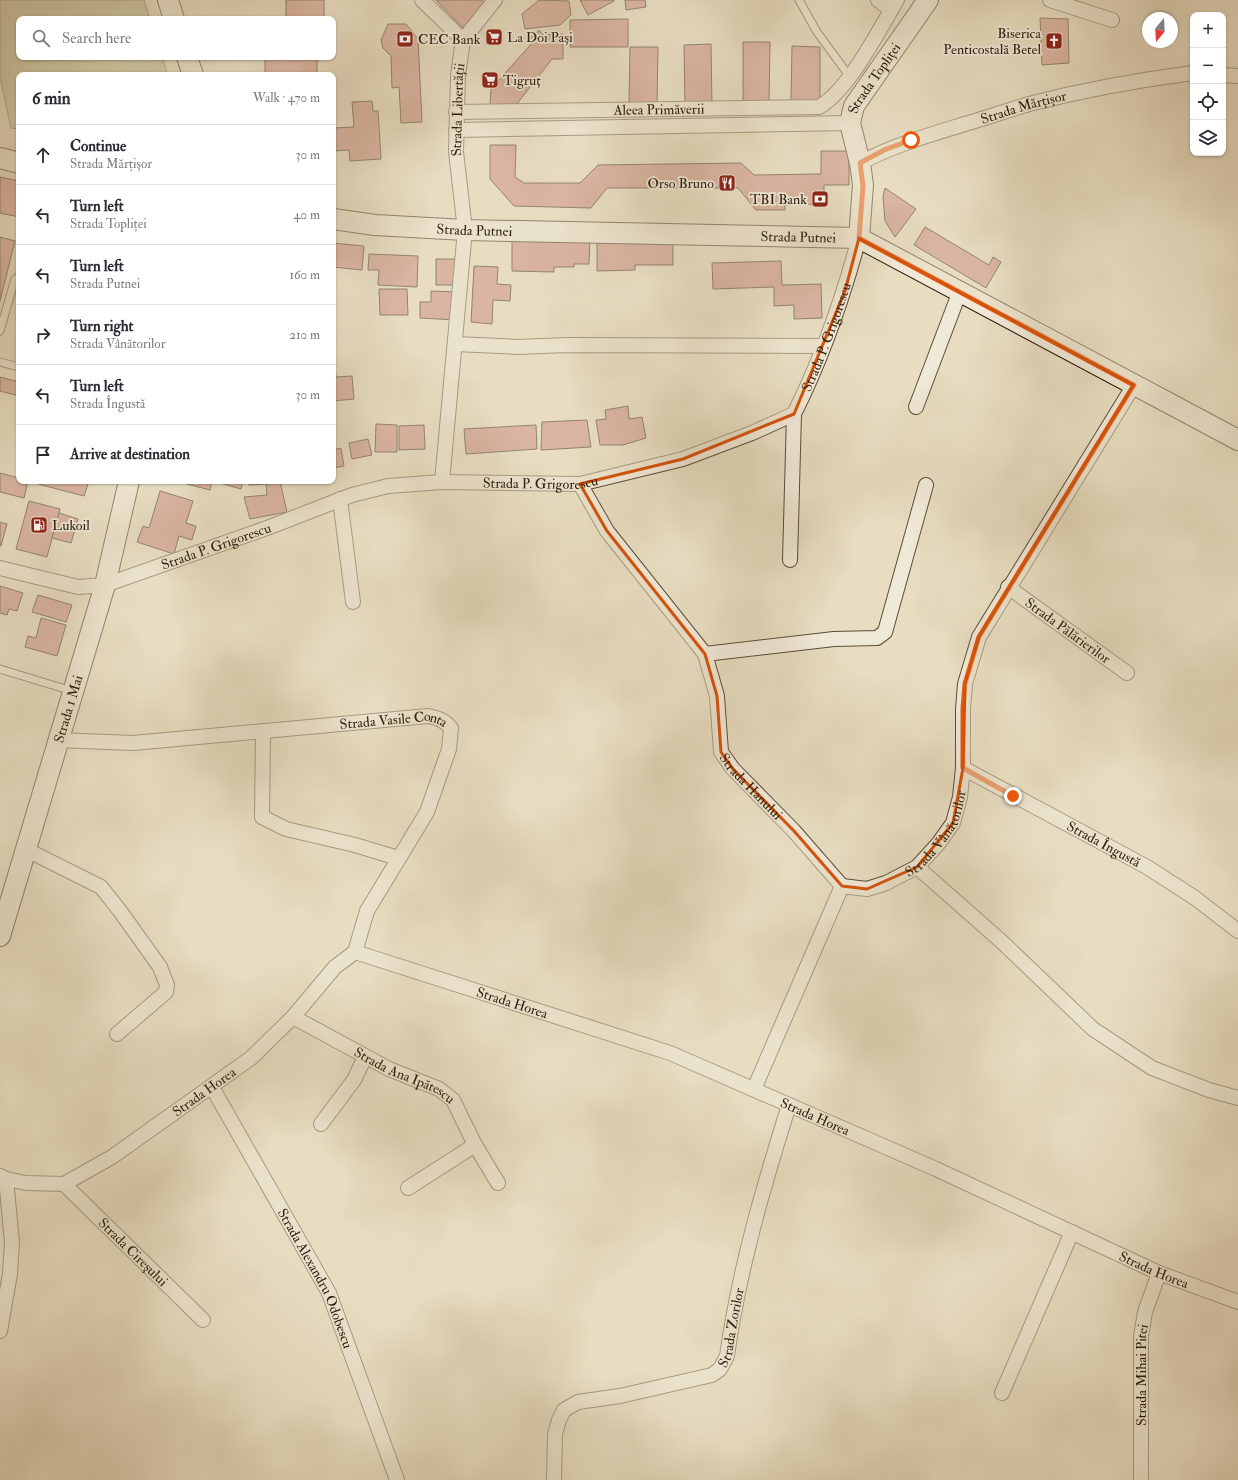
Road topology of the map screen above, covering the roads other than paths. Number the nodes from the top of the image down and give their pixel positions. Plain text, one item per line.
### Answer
1 (168, 0) edge
2 (422, 0) edge
3 (495, 0) edge
4 (799, 0) edge
5 (878, 0) edge
6 (928, 0) edge
7 (1050, 0) edge
8 (894, 5) edge
9 (173, 16) edge
10 (1112, 20) dead end
11 (463, 40) junction
12 (188, 60) edge
13 (192, 72) edge
14 (1190, 73) edge
15 (1226, 75) edge
16 (1238, 76) edge
17 (850, 77) junction
18 (863, 91) junction
19 (456, 112) junction
20 (850, 123) junction
21 (456, 130) junction
22 (860, 163) junction
23 (336, 219) edge
24 (465, 230) junction
25 (859, 238) junction
26 (16, 278) edge
27 (960, 291) junction
28 (0, 331) edge
29 (456, 344) junction
30 (823, 346) junction
31 (0, 362) edge
32 (16, 366) edge
33 (1134, 385) junction
34 (916, 407) dead end
35 (794, 414) junction
36 (1238, 440) edge
37 (442, 482) junction
38 (128, 484) edge
39 (580, 484) junction
40 (926, 485) dead end
41 (340, 499) junction
42 (790, 560) dead end
43 (0, 568) edge
44 (105, 585) junction
45 (1008, 587) junction
46 (353, 602) dead end
47 (705, 654) junction
48 (0, 669) edge
49 (1127, 673) dead end
50 (72, 691) junction
51 (264, 731) junction
52 (57, 740) junction
53 (963, 768) junction
54 (25, 849) junction
55 (398, 858) junction
56 (917, 868) junction
57 (842, 886) junction
58 (1238, 932) edge
59 (0, 936) edge
60 (355, 952) junction
61 (293, 1017) junction
62 (117, 1034) dead end
63 (365, 1057) junction
64 (212, 1087) junction
65 (754, 1089) junction
66 (1238, 1098) edge
67 (789, 1105) junction
68 (322, 1124) dead end
69 (474, 1145) junction
70 (3, 1178) edge
71 (498, 1183) dead end
72 (64, 1184) junction
73 (408, 1188) dead end
74 (1072, 1232) junction
75 (1159, 1273) junction
76 (1238, 1302) edge
77 (203, 1320) dead end
78 (0, 1331) edge
79 (1002, 1393) dead end
80 (397, 1480) edge
81 (554, 1480) edge
82 (1140, 1480) edge

1 - 9 main road
2 - 11 street
3 - 11 street
4 - 17 lane
5 - 8 street
6 - 18 main road, Strada Topliței
7 - 10 street
8 - 17 street, Aleea Primăverii
11 - 19 street, Strada Libertății
12 - 13 main road
14 - 22 street, Strada Mărțișor
15 - 16 street
17 - 18 street
17 - 19 street, Aleea Primăverii
18 - 20 main road, Strada Topliței
19 - 21 street, Strada Libertății
20 - 21 street, Aleea Primăverii
20 - 22 main road, Strada Topliței
21 - 24 street, Strada Libertății
22 - 25 main road, Strada Topliței
23 - 24 main road, Strada Putnei
24 - 25 main road, Strada Putnei
24 - 29 street, Strada Libertății
25 - 27 main road, Strada Putnei
25 - 30 street, Strada P. Grigorescu
26 - 28 lane
27 - 33 main road, Strada Putnei
27 - 34 street
29 - 30 street
29 - 37 street, Strada Libertății
30 - 35 street, Strada P. Grigorescu
31 - 32 lane
33 - 36 main road, Strada Putnei
33 - 45 street, Strada Vânătorilor
35 - 39 street, Strada P. Grigorescu
35 - 42 street
37 - 39 street, Strada P. Grigorescu
37 - 41 street, Strada P. Grigorescu
38 - 44 main road, Strada 1 Mai
39 - 47 street, Strada Hanului
40 - 47 street
41 - 44 street, Strada P. Grigorescu
41 - 46 street
43 - 44 street, Strada P. Grigorescu
44 - 50 main road, Strada 1 Mai
45 - 49 street, Strada Pălărierilor
45 - 53 street, Strada Vânătorilor
47 - 57 street, Strada Hanului
48 - 50 lane
50 - 52 main road, Strada 1 Mai
51 - 52 street, Strada Vasile Conta
51 - 55 street
51 - 55 street, Strada Vasile Conta
52 - 54 main road, Strada 1 Mai
53 - 56 street, Strada Vânătorilor
53 - 58 street, Strada Îngustă
54 - 59 main road, Strada 1 Mai
54 - 62 street
55 - 60 street, Strada Vasile Conta
56 - 57 street, Strada Vânătorilor
56 - 66 street
57 - 65 street
60 - 61 street, Strada Horea
60 - 65 street, Strada Horea
61 - 63 street, Strada Ana Ipătescu
61 - 64 street, Strada Horea
63 - 68 street
63 - 69 street, Strada Ana Ipătescu
64 - 72 street, Strada Horea
64 - 80 street, Strada Alexandru Odobescu
65 - 67 street, Strada Horea
67 - 74 street, Strada Horea
67 - 81 street, Strada Zorilor
69 - 71 street, Strada Ana Ipătescu
69 - 73 street
70 - 72 street, Strada Horea
70 - 78 street
72 - 77 street, Strada Cireşului
74 - 75 street, Strada Horea
74 - 79 street
75 - 76 street, Strada Horea
75 - 82 street, Strada Mihai Pitei

